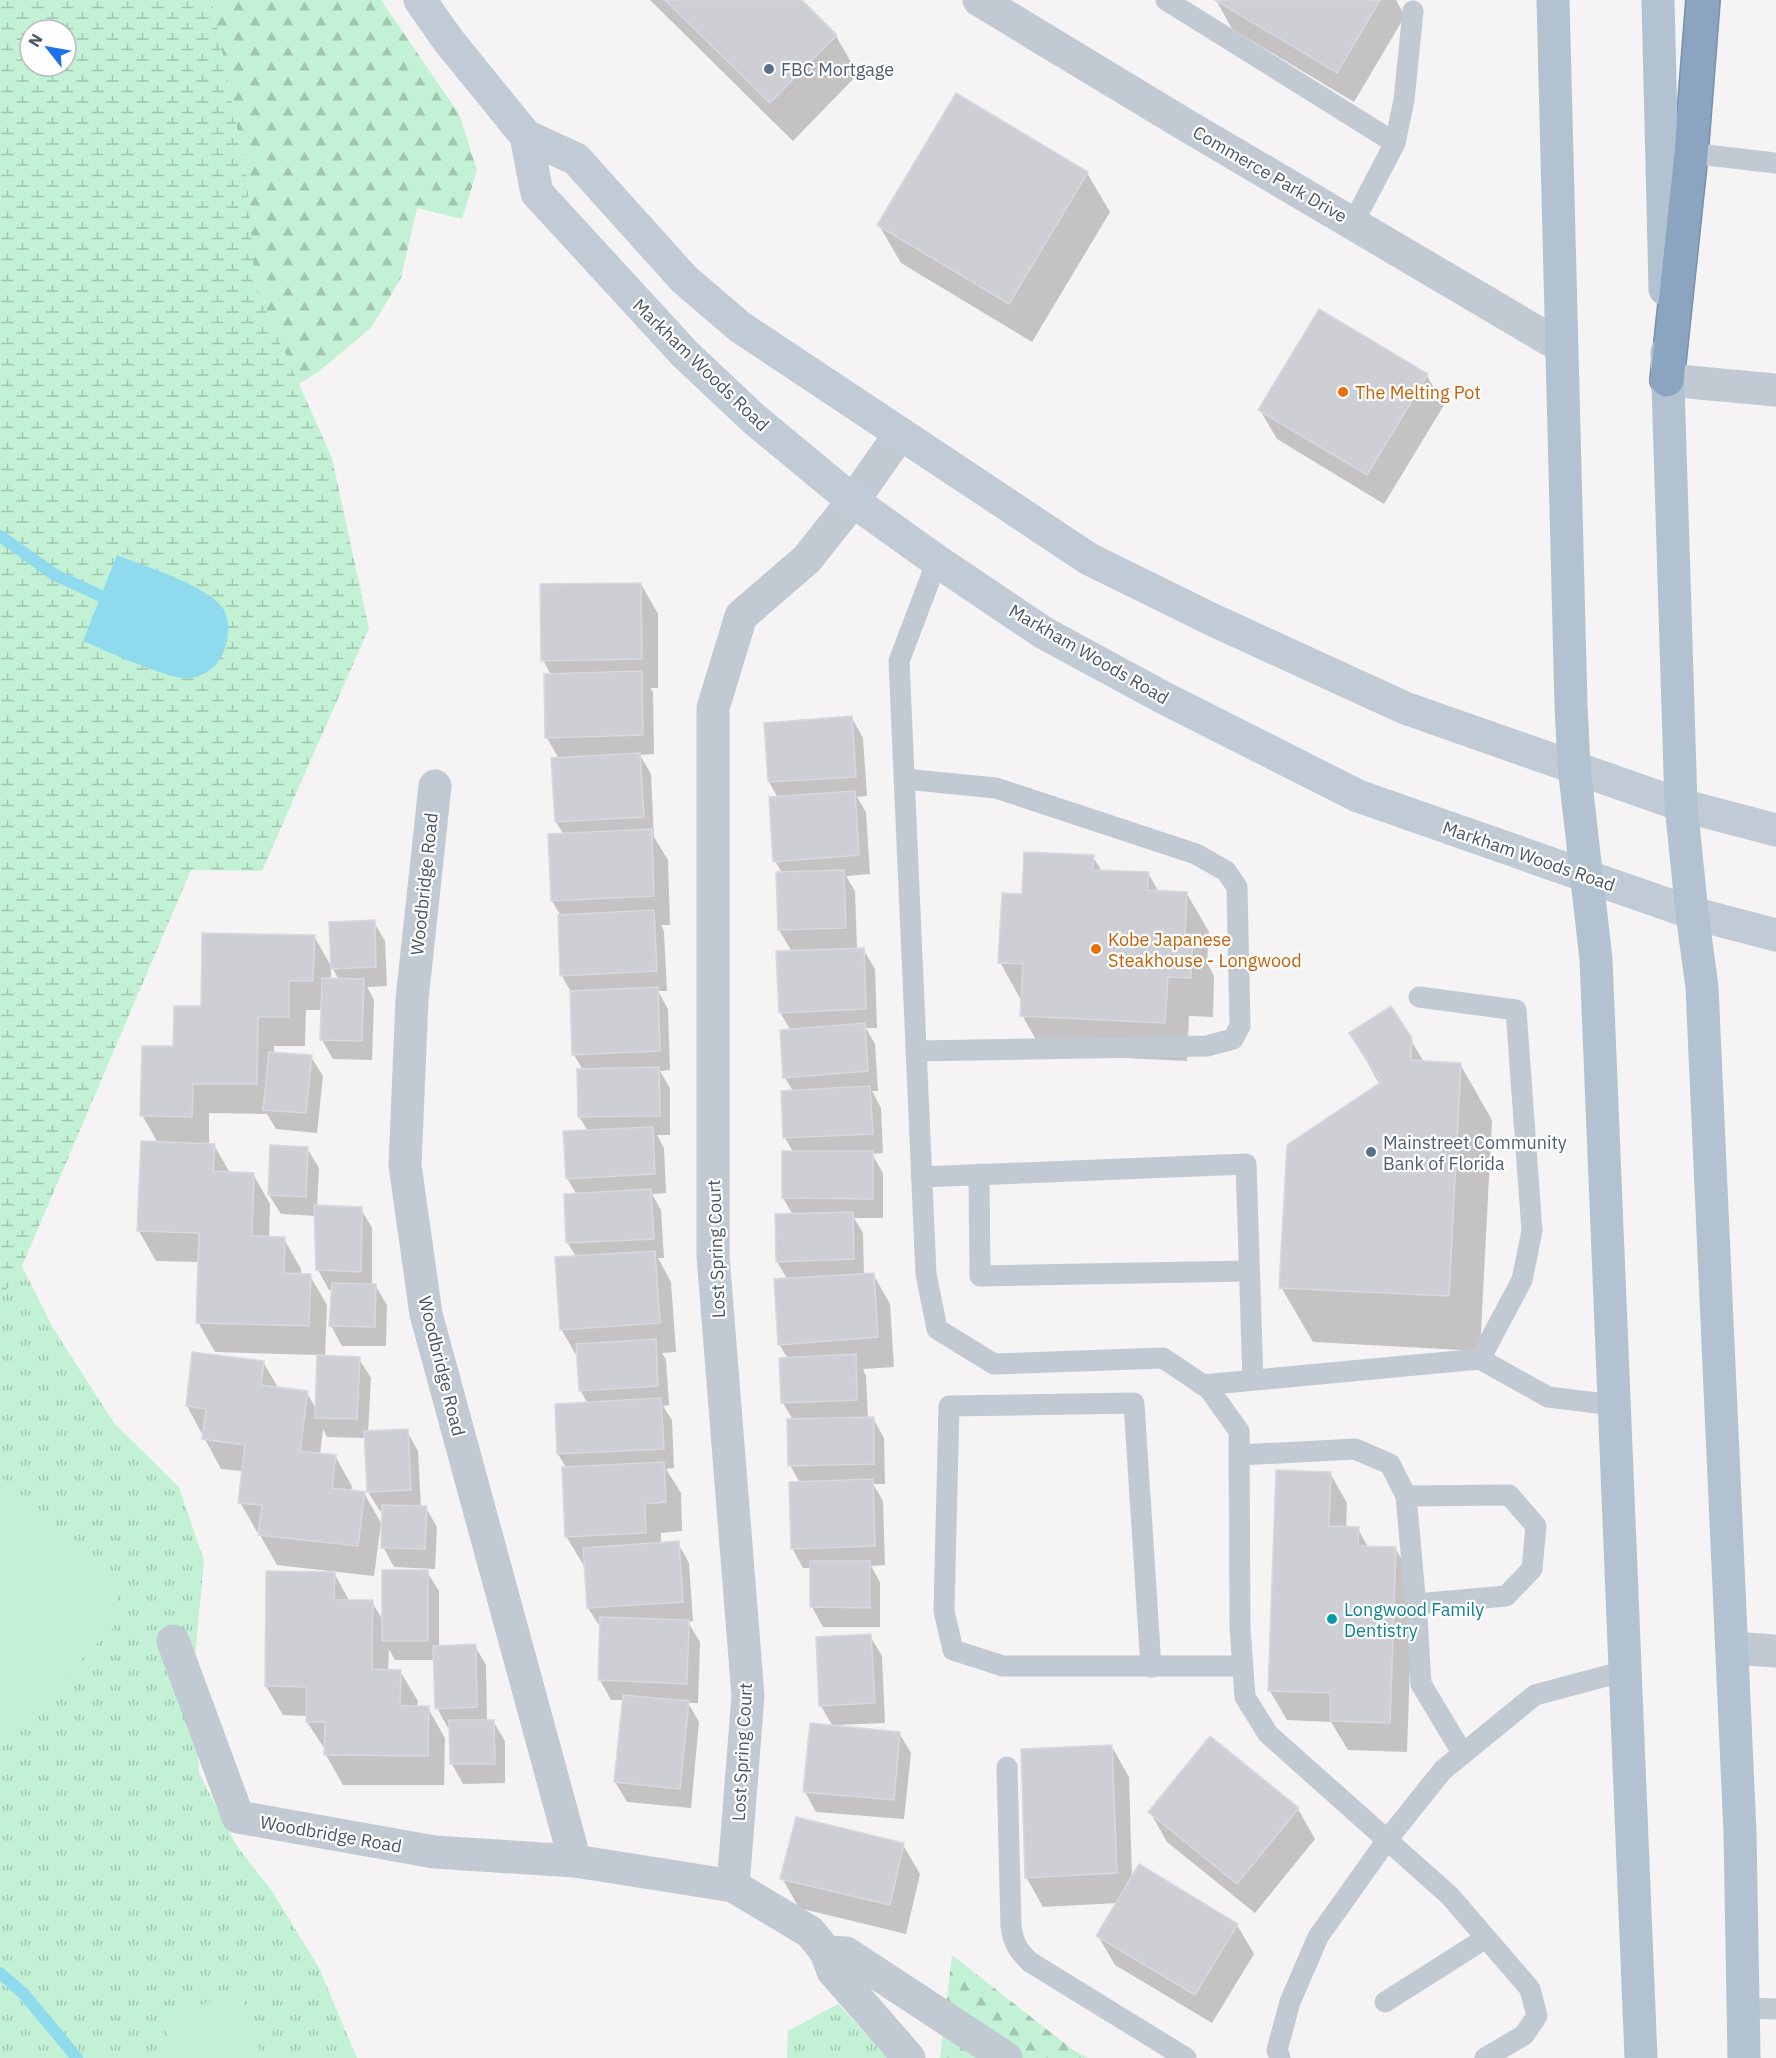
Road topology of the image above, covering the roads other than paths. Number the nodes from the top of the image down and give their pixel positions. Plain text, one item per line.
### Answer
1 (420, 0) edge
2 (1166, 0) edge
3 (1553, 0) edge
4 (1658, 0) edge
5 (1702, 0) edge
6 (996, 4) edge
7 (1413, 11) dead end
8 (526, 136) junction
9 (1395, 142) junction
10 (1677, 151) junction
11 (1776, 163) edge
12 (1353, 223) junction
13 (1562, 347) junction
14 (1667, 380) junction
15 (1776, 390) edge
16 (900, 434) junction
17 (853, 501) junction
18 (937, 561) junction
19 (1574, 766) junction
20 (904, 779) junction
21 (435, 786) dead end
22 (1681, 805) junction
23 (1776, 830) edge
24 (1586, 876) junction
25 (1692, 913) junction
26 (1776, 935) edge
27 (1419, 997) dead end
28 (916, 1051) junction
29 (978, 1174) junction
30 (921, 1176) junction
31 (1249, 1271) junction
32 (1480, 1359) junction
33 (1253, 1380) junction
34 (1202, 1385) junction
35 (1614, 1405) junction
36 (1239, 1455) junction
37 (1406, 1496) junction
38 (1416, 1604) junction
39 (173, 1641) dead end
40 (1732, 1648) junction
41 (1776, 1651) edge
42 (1242, 1666) junction
43 (1151, 1667) junction
44 (1625, 1671) junction
45 (1463, 1754) junction
46 (1007, 1767) dead end
47 (1387, 1840) junction
48 (575, 1861) junction
49 (733, 1886) junction
50 (1486, 1938) junction
51 (826, 1952) junction
52 (1385, 2002) dead end
53 (1743, 2008) junction
54 (1776, 2009) edge
55 (909, 2058) edge
56 (1006, 2058) edge
57 (1186, 2058) edge
58 (1280, 2058) edge
59 (1485, 2058) edge
60 (1641, 2058) edge
61 (1744, 2058) edge

1 - 8 main road, Markham Woods Road
2 - 9 lane
3 - 13 main road
4 - 10 main road
5 - 10 highway
6 - 12 street, Commerce Park Drive
7 - 9 lane
8 - 16 main road, Markham Woods Road
8 - 17 main road, Markham Woods Road
9 - 12 lane
10 - 11 lane
10 - 14 highway
12 - 13 street, Commerce Park Drive
13 - 19 main road
14 - 15 street
14 - 22 main road
16 - 17 street
16 - 19 main road, Markham Woods Road
17 - 18 main road, Markham Woods Road
17 - 49 street, Lost Spring Court
18 - 20 lane
18 - 24 main road, Markham Woods Road
19 - 22 main road, Markham Woods Road
19 - 24 main road
20 - 28 lane
20 - 28 lane
21 - 48 street, Woodbridge Road
22 - 23 main road, Markham Woods Road
22 - 25 main road
24 - 25 main road, Markham Woods Road
24 - 35 main road
25 - 26 main road, Markham Woods Road
25 - 40 main road
27 - 32 lane
28 - 30 lane
29 - 30 lane
29 - 31 lane
29 - 31 lane
30 - 34 lane
31 - 33 lane
32 - 33 lane
32 - 35 lane
33 - 34 lane
34 - 36 lane
35 - 44 main road
36 - 37 lane
36 - 42 lane
37 - 38 lane
37 - 38 lane
38 - 45 lane
39 - 48 street, Woodbridge Road
40 - 41 street
40 - 53 main road
42 - 43 lane
42 - 47 lane
43 - 43 lane
44 - 45 lane
44 - 60 main road
45 - 47 lane
46 - 57 lane
47 - 50 lane
47 - 58 lane
48 - 49 street, Woodbridge Road
49 - 51 street, Woodbridge Road
50 - 52 lane
50 - 59 lane
51 - 55 street, Woodbridge Road
51 - 56 street
53 - 54 lane
53 - 61 main road

